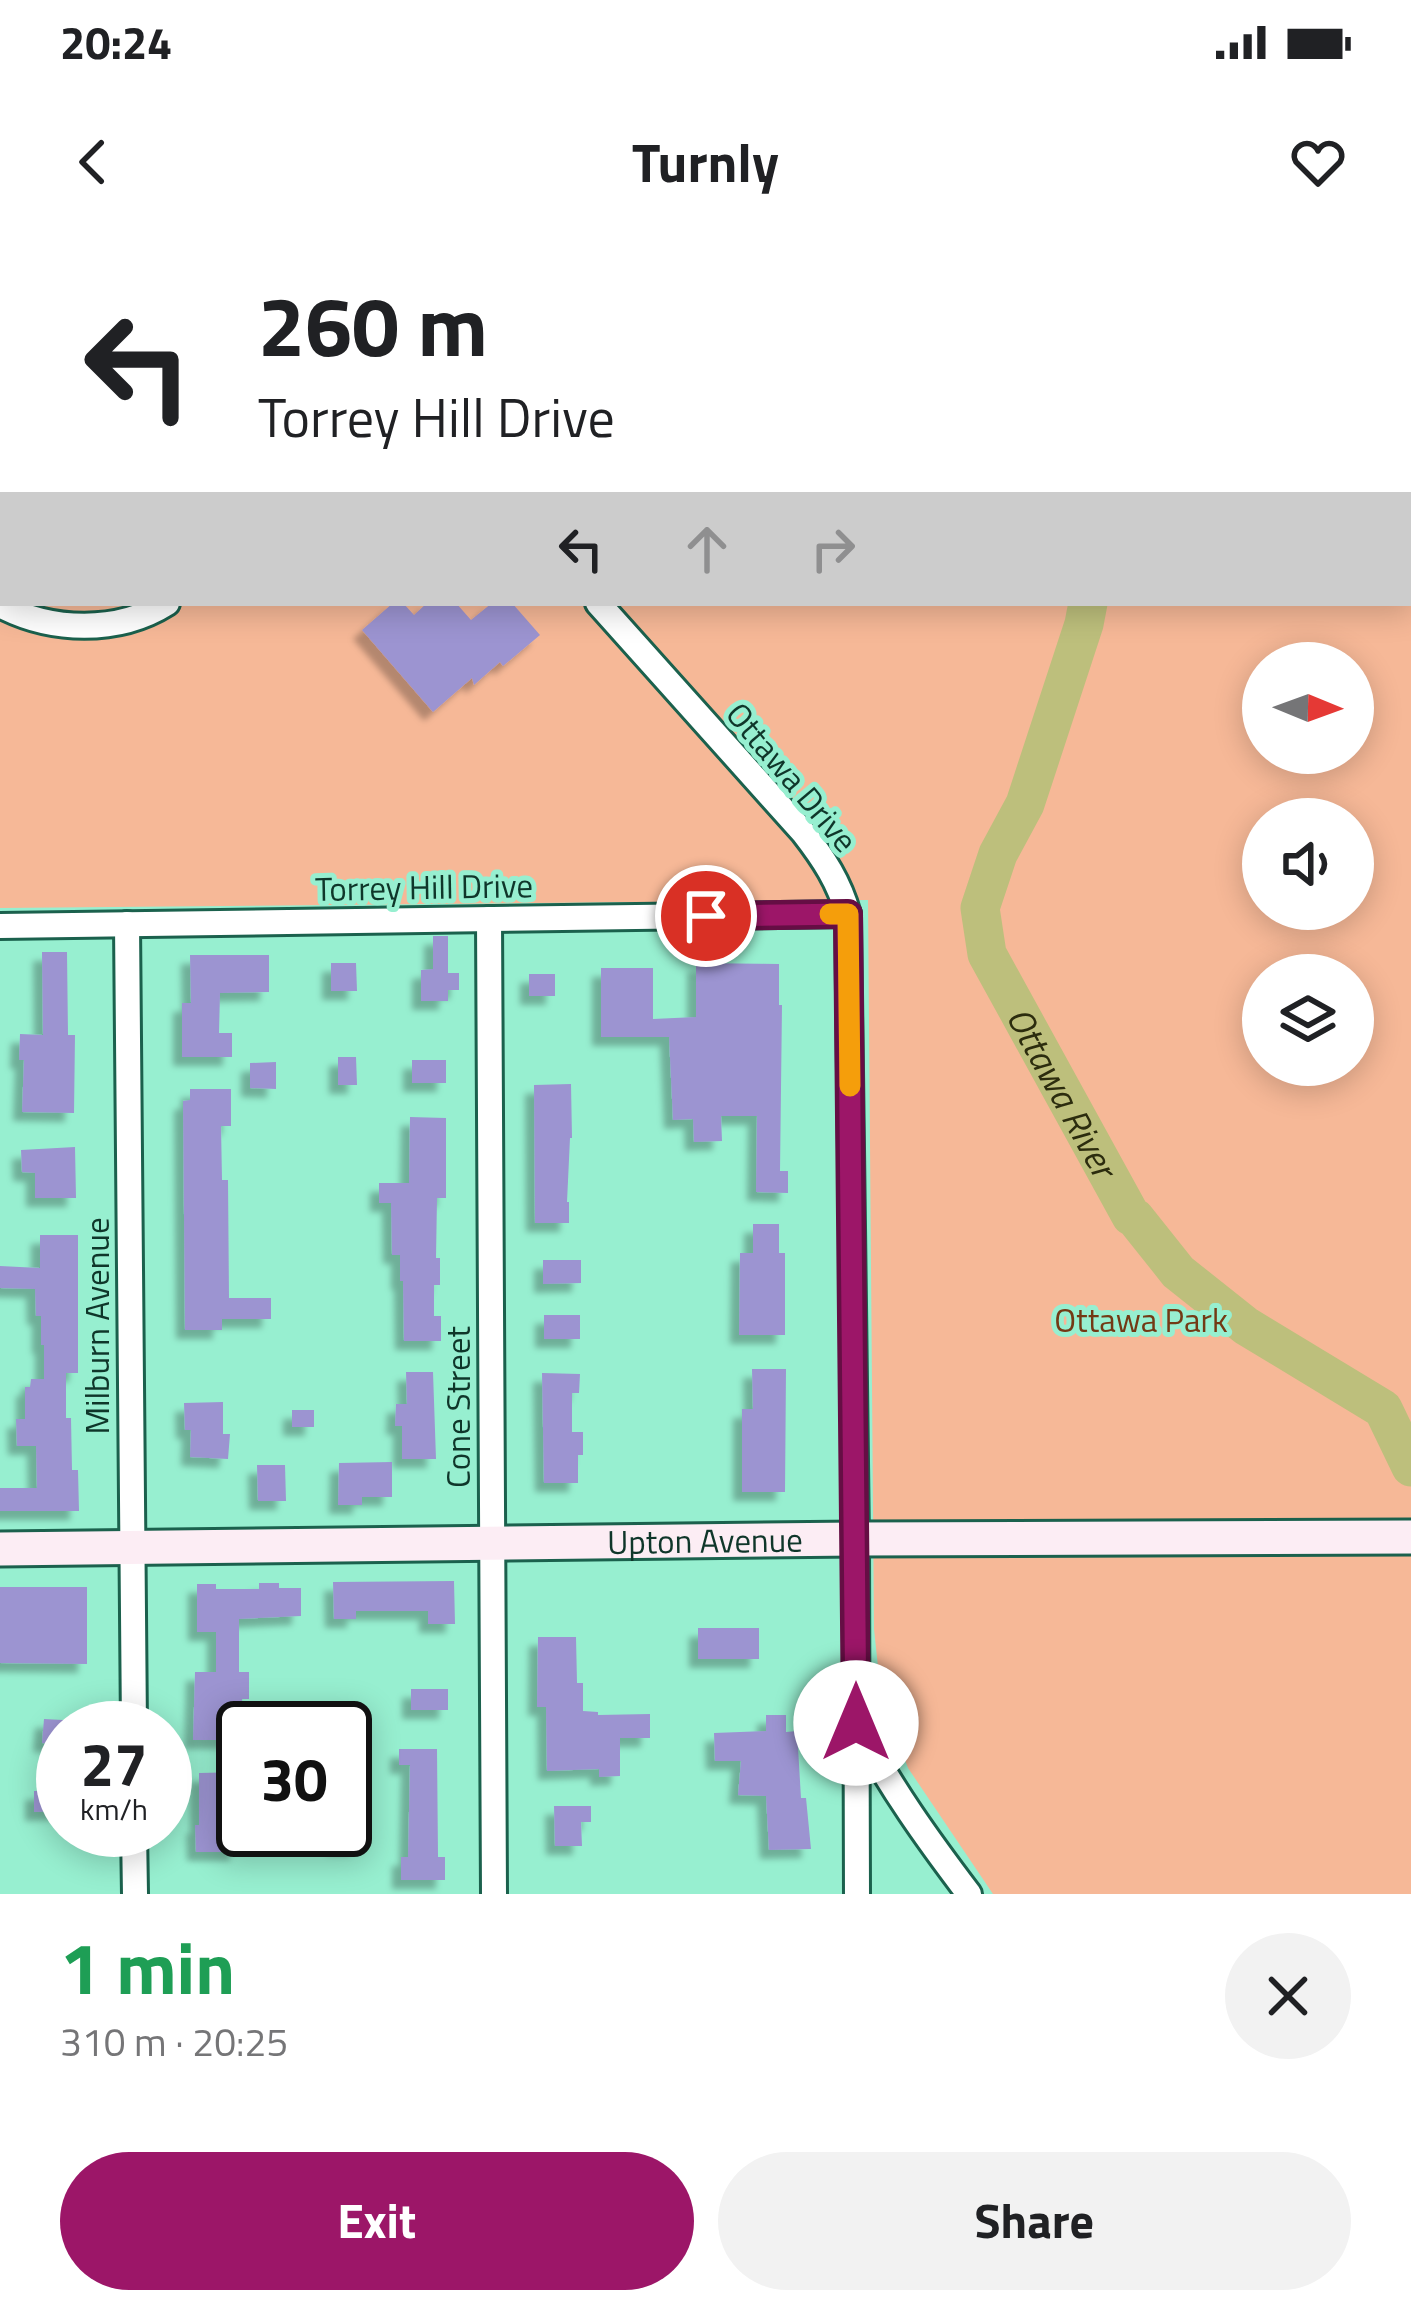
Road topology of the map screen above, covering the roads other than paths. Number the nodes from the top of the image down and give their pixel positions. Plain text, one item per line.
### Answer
1 (3, 606) edge
2 (162, 606) edge
3 (601, 606) edge
4 (848, 914) junction
5 (489, 919) junction
6 (127, 924) junction
7 (0, 926) edge
8 (1411, 1537) edge
9 (856, 1540) junction
10 (492, 1545) junction
11 (132, 1548) junction
12 (0, 1549) edge
13 (134, 1701) edge
14 (856, 1723) junction
15 (134, 1857) edge
16 (135, 1894) edge
17 (494, 1894) edge
18 (857, 1894) edge
19 (969, 1894) edge

1 - 2 street
3 - 4 street, Ottawa Drive
4 - 5 street, Torrey Hill Drive
4 - 9 street, Ottawa Drive
5 - 6 street, Torrey Hill Drive
5 - 10 street, Cone Street
6 - 7 street, Torrey Hill Drive
6 - 11 street, Milburn Avenue
8 - 9 street, Upton Avenue
9 - 10 street, Upton Avenue
9 - 14 street, Ottawa Drive
10 - 11 street, Upton Avenue
10 - 17 street, Cone Street
11 - 12 street, Upton Avenue
11 - 13 street, Milburn Avenue
14 - 18 street, Ottawa Drive
14 - 19 street
15 - 16 street

